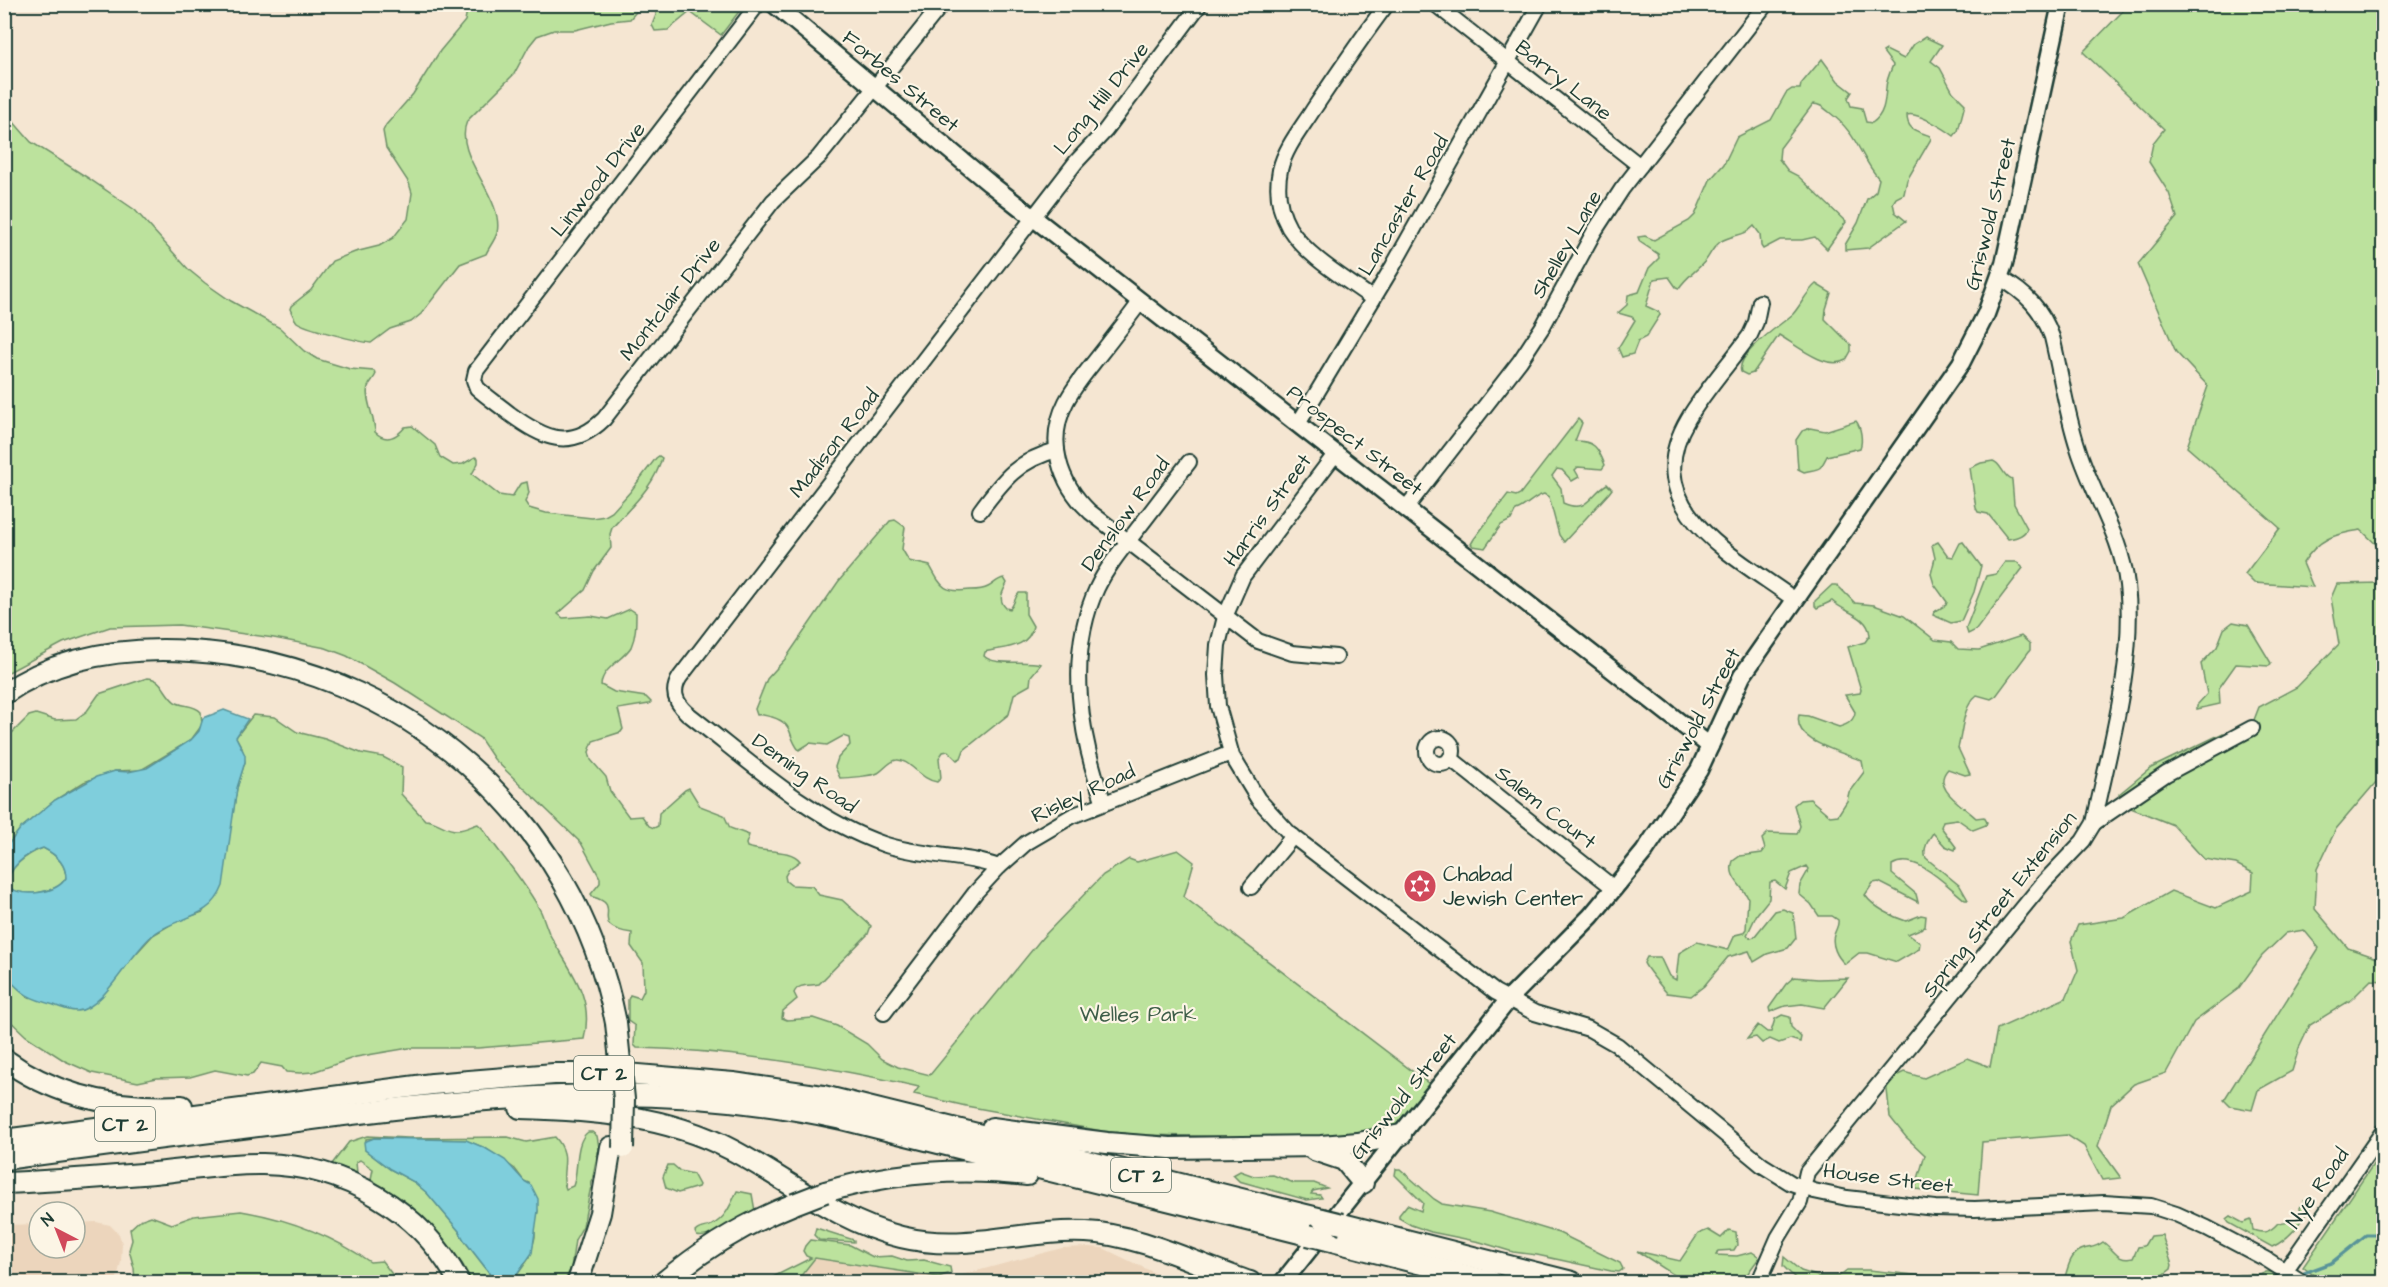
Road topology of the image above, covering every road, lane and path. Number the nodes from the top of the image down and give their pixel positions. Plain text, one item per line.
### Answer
1 (758, 4) edge
2 (774, 4) edge
3 (942, 4) edge
4 (1200, 4) edge
5 (1388, 4) edge
6 (1435, 4) edge
7 (1540, 4) edge
8 (1766, 4) edge
9 (2061, 4) edge
10 (1508, 62) junction
11 (874, 88) junction
12 (1640, 166) junction
13 (972, 169) joint
14 (1034, 218) junction
15 (2000, 278) junction
16 (1373, 299) junction
17 (1141, 302) junction
18 (1760, 302) dead end
19 (474, 380) joint
20 (1298, 424) junction
21 (1057, 450) junction
22 (1336, 453) junction
23 (1189, 462) dead end
24 (1406, 508) junction
25 (980, 510) dead end
26 (1128, 542) junction
27 (1796, 600) junction
28 (1225, 616) junction
29 (1336, 657) dead end
30 (4, 694) edge
31 (675, 698) joint
32 (4, 709) edge
33 (2252, 729) dead end
34 (1710, 746) junction
35 (1231, 753) junction
36 (1450, 758) dead end
37 (1104, 803) junction
38 (2094, 824) junction
39 (1293, 837) junction
40 (999, 867) junction
41 (1251, 887) dead end
42 (1615, 889) junction
43 (1508, 1000) junction
44 (884, 1013) dead end
45 (611, 1024) junction
46 (4, 1059) edge
47 (403, 1107) junction
48 (245, 1108) junction
49 (959, 1129) junction
50 (2384, 1130) edge
51 (1401, 1135) junction
52 (4, 1140) edge
53 (1303, 1147) junction
54 (617, 1148) junction
55 (4, 1159) edge
56 (4, 1183) edge
57 (1363, 1183) junction
58 (1102, 1184) junction
59 (1803, 1187) junction
60 (2285, 1270) junction
61 (1761, 1277) dead end
62 (459, 1282) edge
63 (578, 1282) edge
64 (591, 1282) edge
65 (664, 1282) edge
66 (1250, 1282) edge
67 (1283, 1282) edge
68 (1492, 1282) edge
69 (1572, 1282) edge
70 (2302, 1282) edge

1 - 19 street, Linwood Drive
2 - 11 main road, Forbes Street
3 - 11 street, Montclair Drive
4 - 14 street, Long Hill Drive
5 - 16 street
6 - 10 street, Barry Lane
7 - 10 street, Lancaster Road
8 - 12 street, Shelley Lane
9 - 15 main road, Griswold Street
10 - 12 street, Barry Lane
10 - 16 street, Lancaster Road
11 - 13 main road, Forbes Street
11 - 19 street, Montclair Drive
12 - 24 street, Shelley Lane
13 - 14 main road, Prospect Street
14 - 17 main road, Prospect Street
14 - 31 street, Madison Road
15 - 27 main road, Griswold Street
15 - 38 street, Spring Street Extension
16 - 20 street, Lancaster Road
17 - 20 main road, Prospect Street
17 - 21 street
18 - 27 street
20 - 22 main road, Prospect Street
21 - 25 street
21 - 26 street
22 - 24 main road, Prospect Street
22 - 28 street, Harris Street
23 - 26 street, Denslow Road
24 - 34 main road, Prospect Street
26 - 28 street
26 - 37 street, Denslow Road
27 - 34 main road, Griswold Street
28 - 29 street
28 - 35 street, Harris Street
30 - 45 highway
31 - 40 street, Deming Road
32 - 45 highway
33 - 38 street
34 - 42 main road, Griswold Street
35 - 37 street, Risley Road
35 - 39 street, Harris Street
36 - 42 street, Salem Court
37 - 40 street, Risley Road
38 - 59 street, Spring Street Extension
39 - 41 street
39 - 43 street, Harris Street
40 - 44 street, Risley Road
42 - 43 main road, Griswold Street
43 - 51 main road, Griswold Street
43 - 59 street, House Street
45 - 54 highway, bridge
46 - 48 highway
47 - 55 highway, CT 2
47 - 58 highway, CT 2
47 - 66 highway
48 - 49 highway, CT 2
48 - 52 highway, CT 2
49 - 53 highway
49 - 69 highway, CT 2, bridge
50 - 60 street, Nye Road
51 - 53 highway
51 - 57 main road, Griswold Street
53 - 57 highway
54 - 63 highway
54 - 64 highway
56 - 62 highway
57 - 67 main road, Griswold Street
58 - 65 highway, bridge
58 - 68 highway, CT 2, bridge
59 - 60 street, House Street
59 - 61 street, Spring Street Extension
60 - 70 street, House Street

